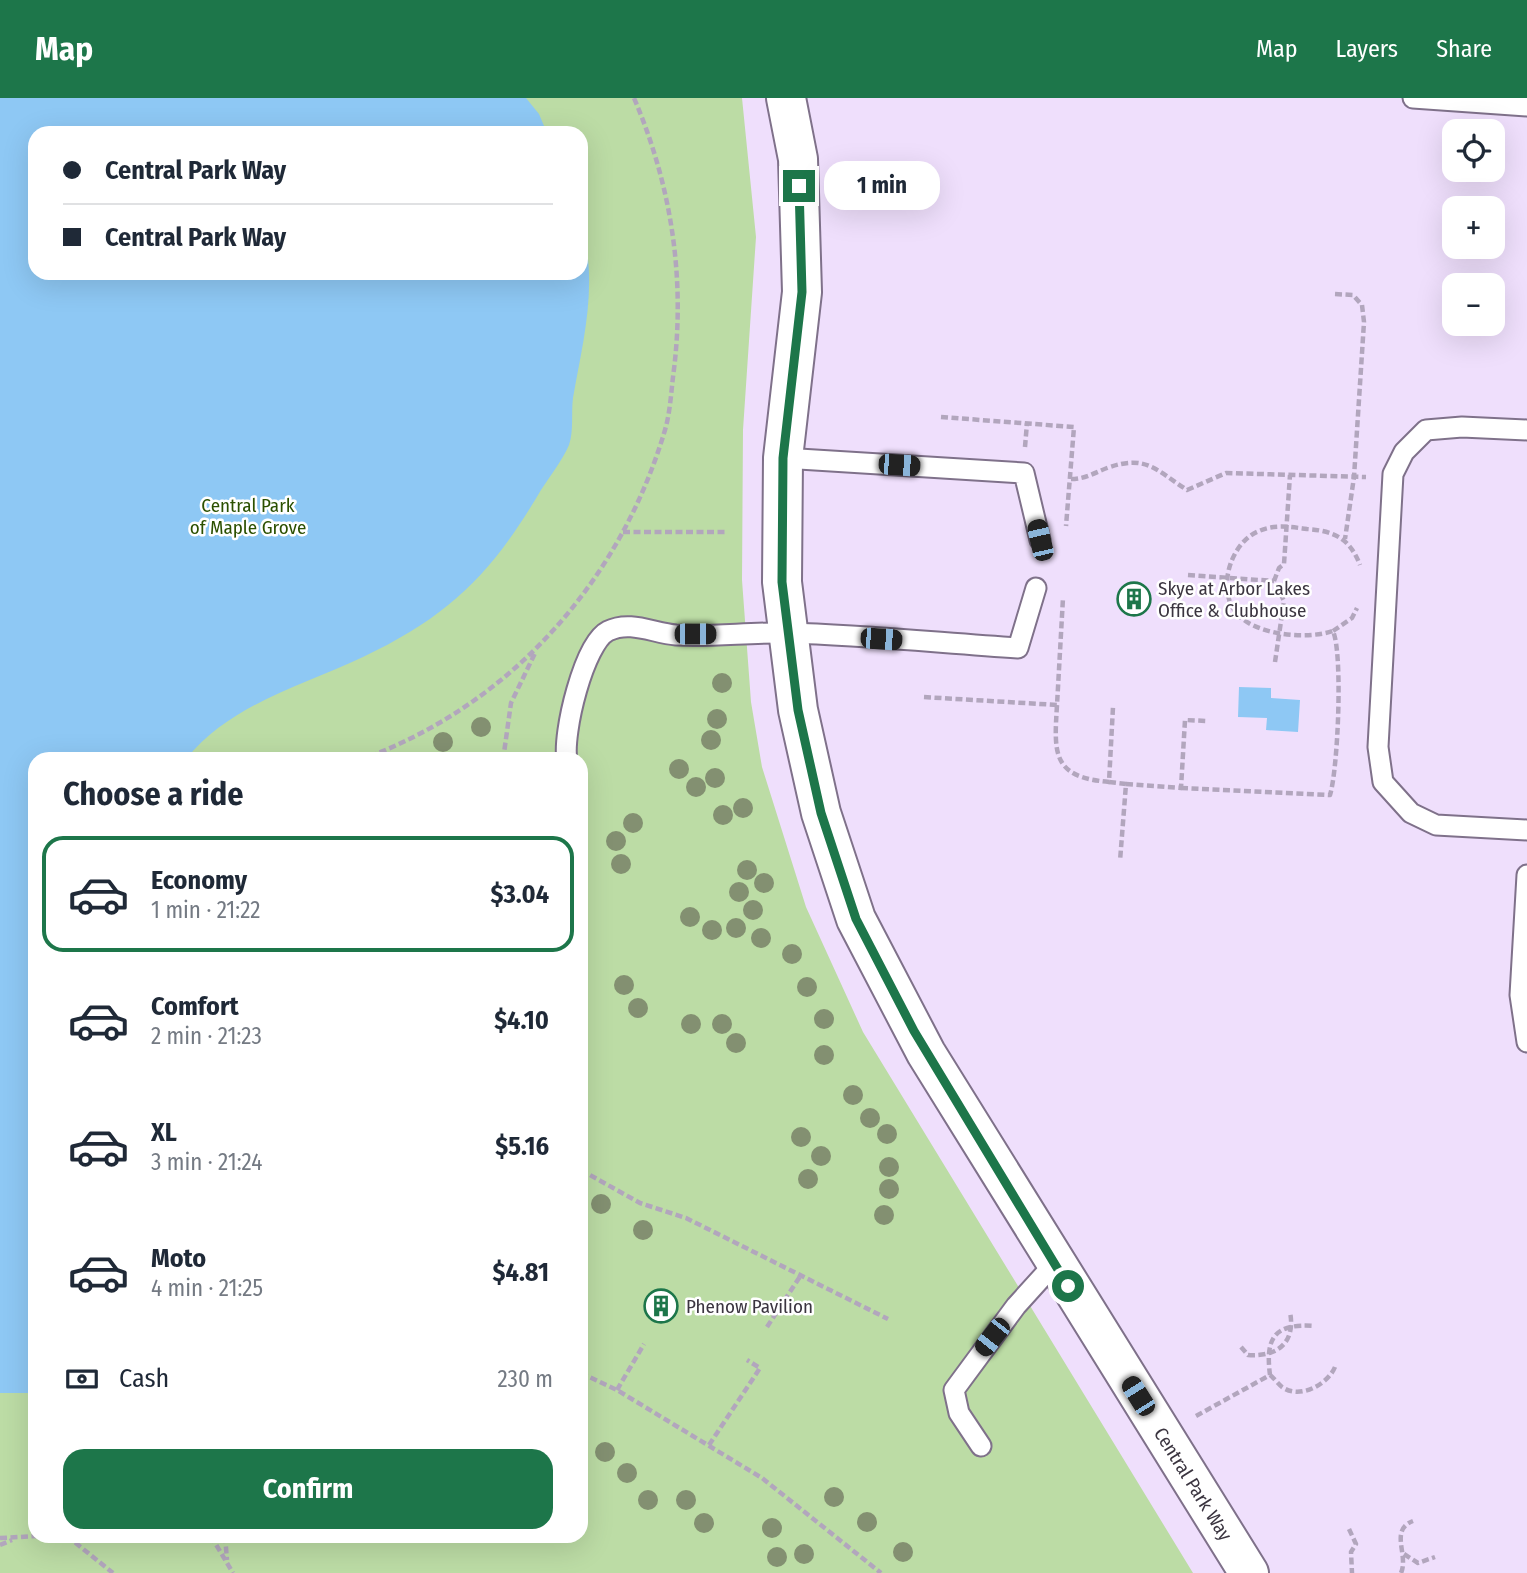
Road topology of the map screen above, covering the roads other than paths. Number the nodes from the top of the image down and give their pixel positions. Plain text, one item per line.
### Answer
1 (786, 98) edge
2 (1413, 98) edge
3 (1527, 106) edge
4 (1527, 430) edge
5 (783, 458) junction
6 (1040, 540) dead end
7 (1036, 588) dead end
8 (787, 633) junction
9 (567, 752) edge
10 (1527, 830) edge
11 (1527, 875) edge
12 (1527, 1042) edge
13 (1054, 1264) junction
14 (981, 1446) dead end
15 (1249, 1573) edge

1 - 5 street, Central Park Way
2 - 3 lane
4 - 10 lane
5 - 6 lane
5 - 8 street, Central Park Way
7 - 8 lane
8 - 9 lane
8 - 13 street, Central Park Way
11 - 12 lane
13 - 14 lane
13 - 15 street, Central Park Way

